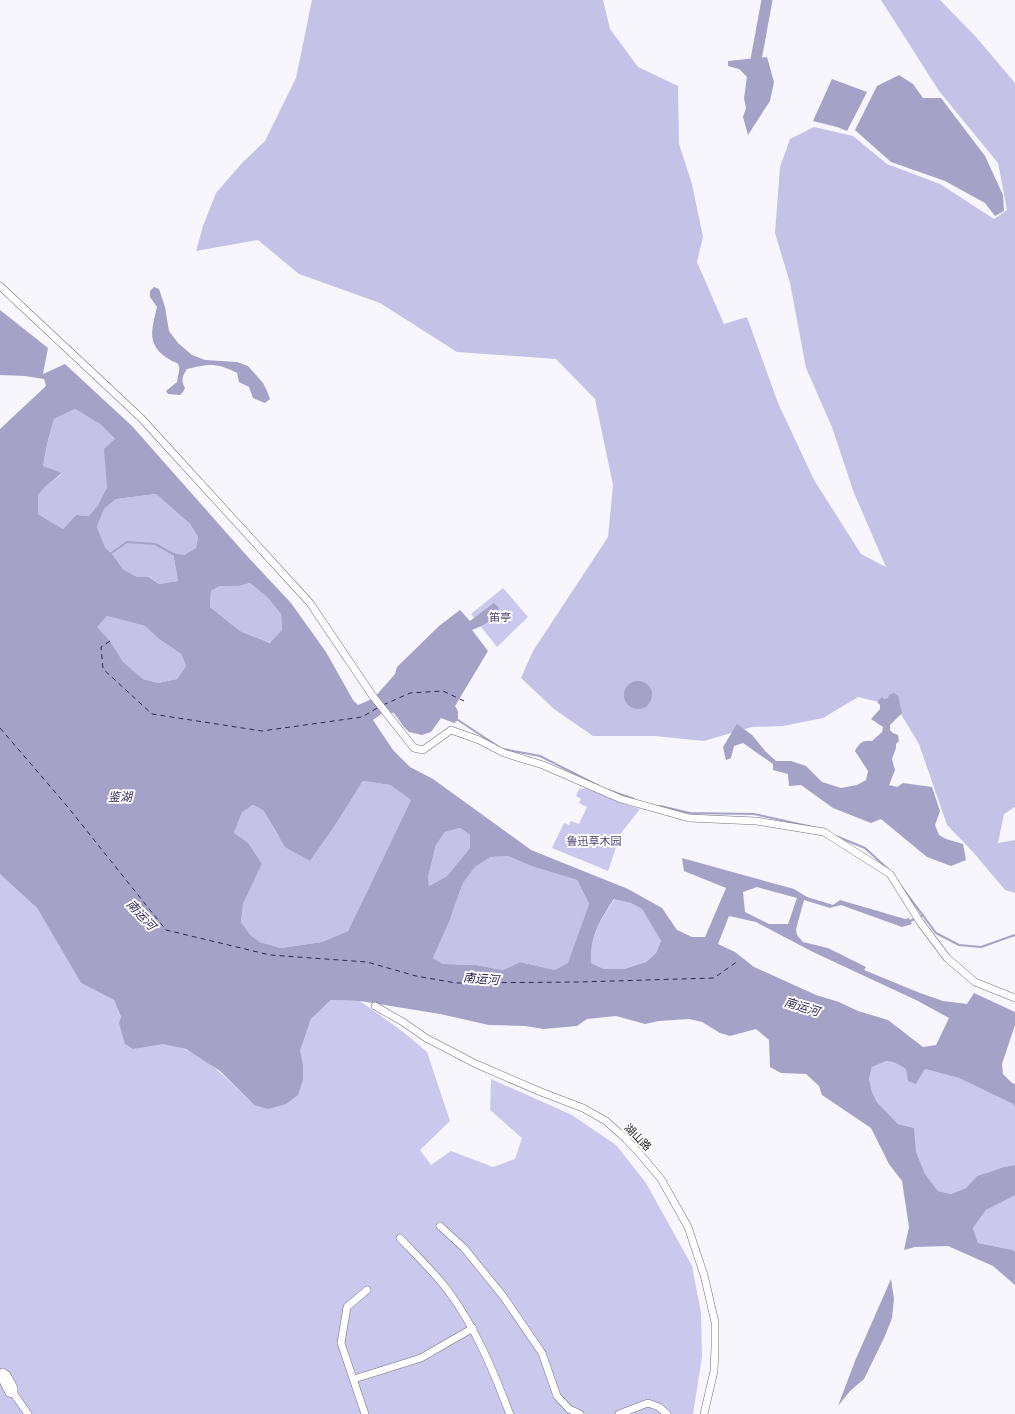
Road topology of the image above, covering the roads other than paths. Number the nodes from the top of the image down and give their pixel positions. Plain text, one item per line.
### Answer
1 (0, 286) edge
2 (1015, 998) edge
3 (375, 1006) dead end
4 (440, 1226) dead end
5 (400, 1238) dead end
6 (367, 1290) dead end
7 (473, 1328) junction
8 (2, 1369) edge
9 (354, 1379) junction
10 (28, 1414) edge
11 (365, 1414) edge
12 (510, 1414) edge
13 (580, 1414) edge
14 (619, 1414) edge
15 (667, 1414) edge
16 (704, 1414) edge

1 - 2 street
3 - 16 street, 湖山路
4 - 13 street
5 - 7 street
6 - 9 street
7 - 9 street
7 - 12 street
8 - 10 street
9 - 11 street
14 - 15 street

